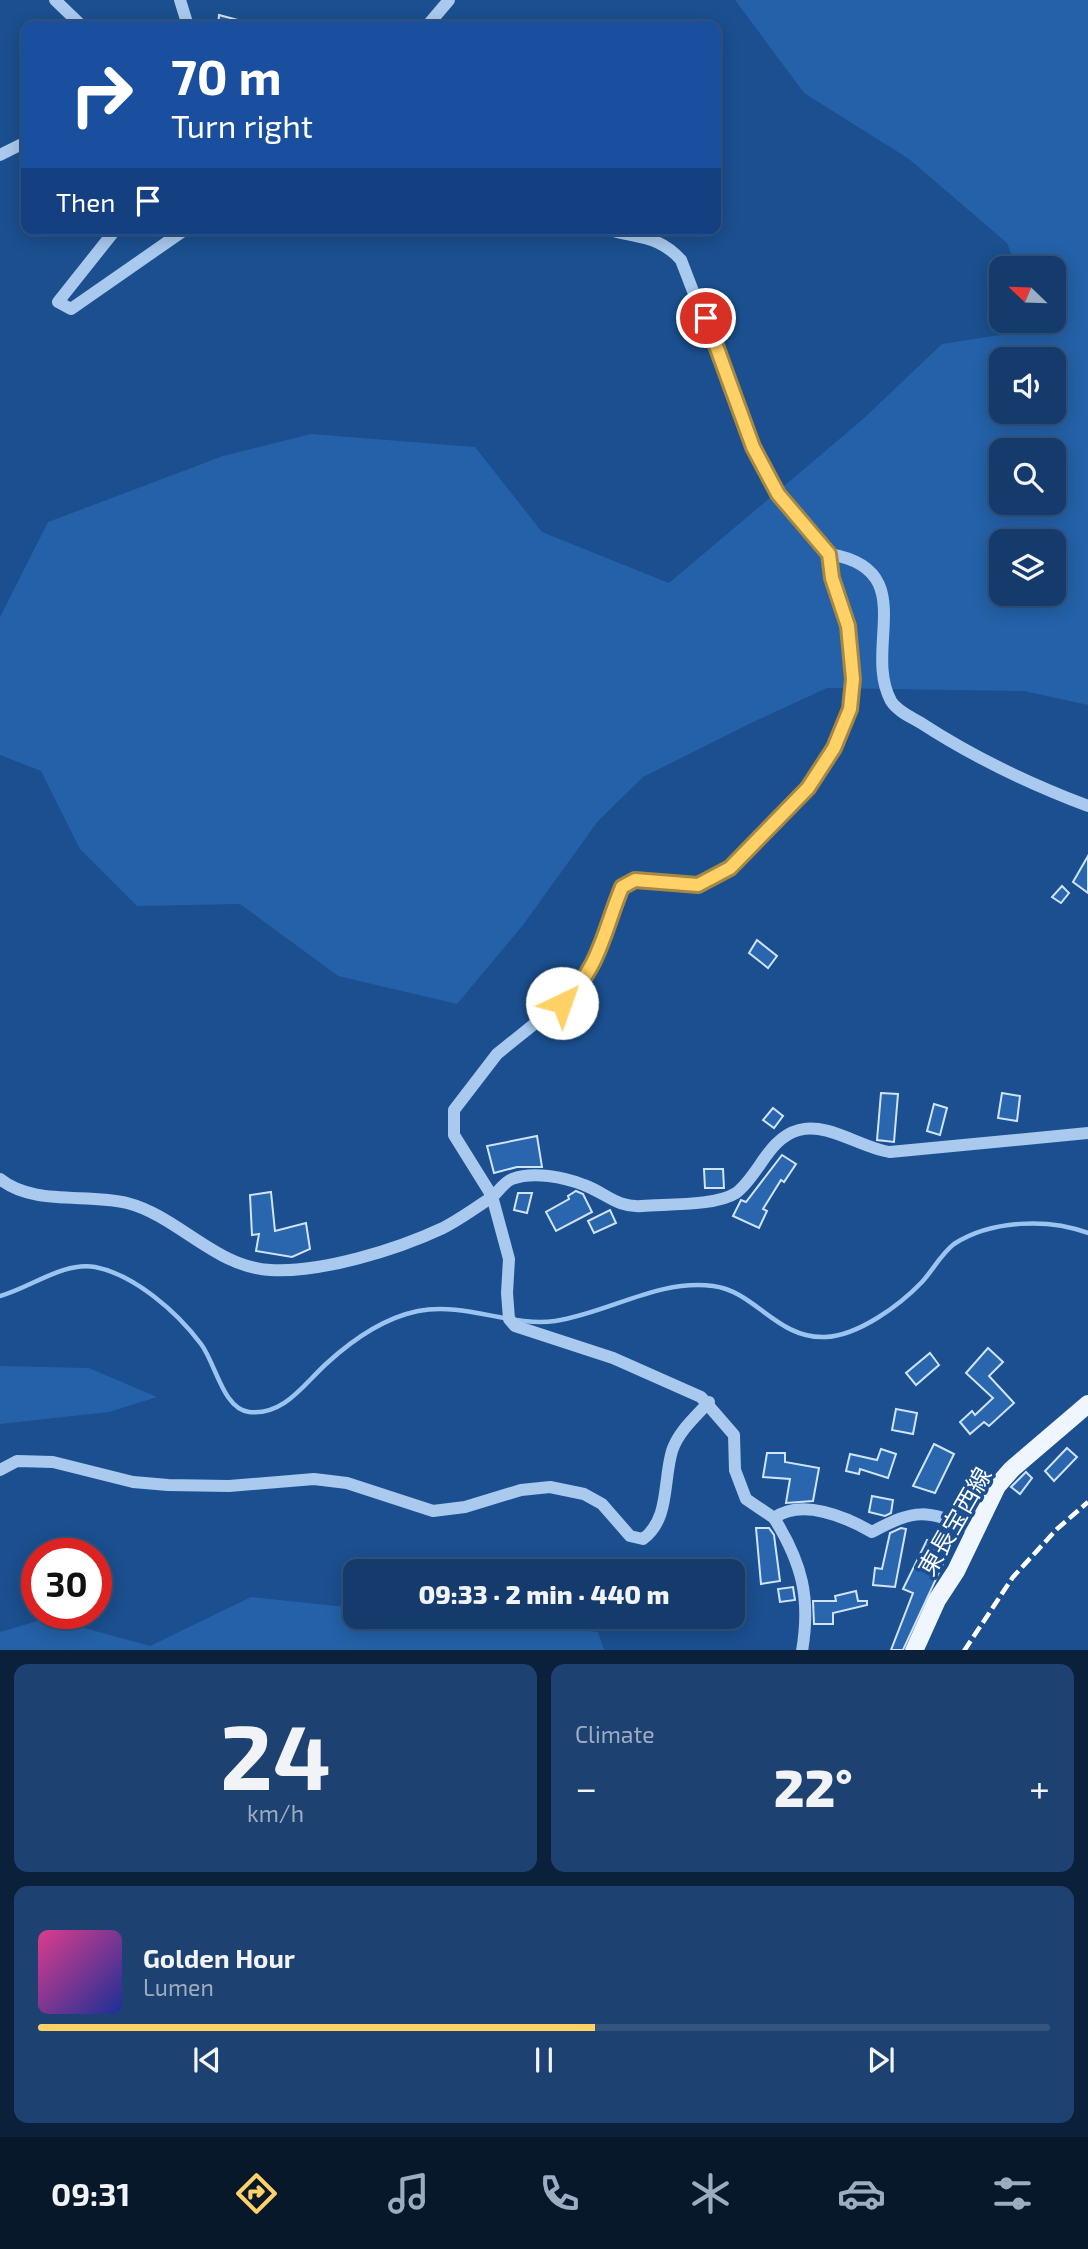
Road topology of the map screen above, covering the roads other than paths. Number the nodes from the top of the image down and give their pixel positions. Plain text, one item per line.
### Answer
1 (55, 0) edge
2 (180, 0) edge
3 (449, 0) edge
4 (77, 21) edge
5 (186, 21) edge
6 (431, 21) edge
7 (21, 144) edge
8 (0, 155) edge
9 (111, 235) edge
10 (177, 235) edge
11 (624, 235) edge
12 (642, 235) edge
13 (642, 235) edge
14 (829, 554) junction
15 (1088, 806) edge
16 (1088, 1133) edge
17 (0, 1178) edge
18 (492, 1196) junction
19 (709, 1402) junction
20 (1088, 1404) edge
21 (0, 1470) edge
22 (774, 1518) junction
23 (974, 1529) junction
24 (802, 1650) edge
25 (914, 1650) edge

1 - 4 street
2 - 5 street
3 - 6 street
7 - 8 street
9 - 10 street
11 - 13 street
12 - 14 street
14 - 15 street
14 - 18 street
16 - 18 street
17 - 18 street
18 - 19 street
19 - 21 street
19 - 22 street
20 - 23 main road, 東長宝西線
22 - 23 street
22 - 24 street
23 - 25 main road, 東長宝西線

